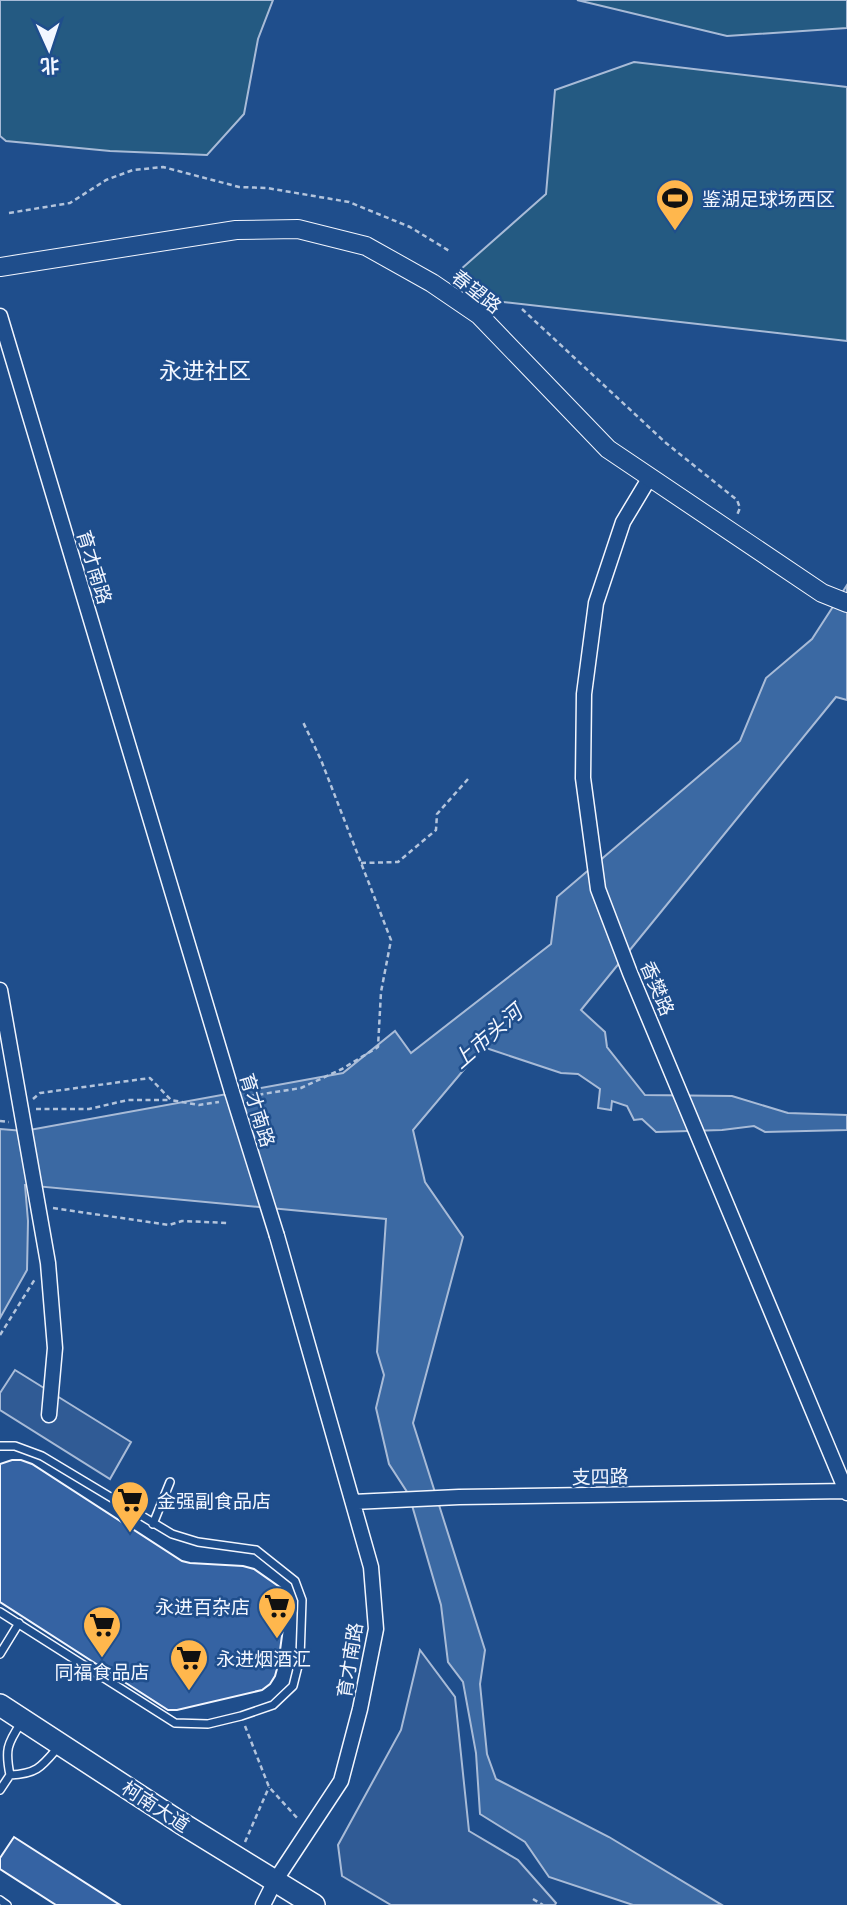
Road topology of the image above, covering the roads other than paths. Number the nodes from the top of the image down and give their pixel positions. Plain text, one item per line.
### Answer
1 (0, 267) edge
2 (0, 316) edge
3 (650, 477) junction
4 (847, 603) edge
5 (0, 990) edge
6 (48, 1415) dead end
7 (0, 1447) edge
8 (170, 1482) dead end
9 (847, 1492) edge
10 (354, 1502) junction
11 (153, 1524) junction
12 (0, 1612) edge
13 (19, 1623) junction
14 (0, 1654) edge
15 (0, 1705) edge
16 (24, 1720) junction
17 (61, 1744) junction
18 (10, 1775) junction
19 (0, 1790) edge
20 (275, 1881) junction
21 (0, 1900) edge
22 (7, 1905) edge
23 (263, 1905) edge
24 (314, 1905) edge

1 - 3 street, 春望路
2 - 10 street, 育才南路, bridge
3 - 4 street, 春望路
3 - 9 street, 香樊路
5 - 6 street
7 - 11 lane
8 - 11 lane
9 - 10 street, 支四路
10 - 20 street, 育才南路
11 - 13 lane
12 - 13 lane
13 - 14 lane
15 - 16 main road, 柯南大道
16 - 17 main road, 柯南大道
16 - 18 lane
17 - 18 lane
17 - 20 main road, 柯南大道
18 - 19 lane
20 - 23 street, 育才南路
20 - 24 main road, 柯南大道
21 - 22 lane

